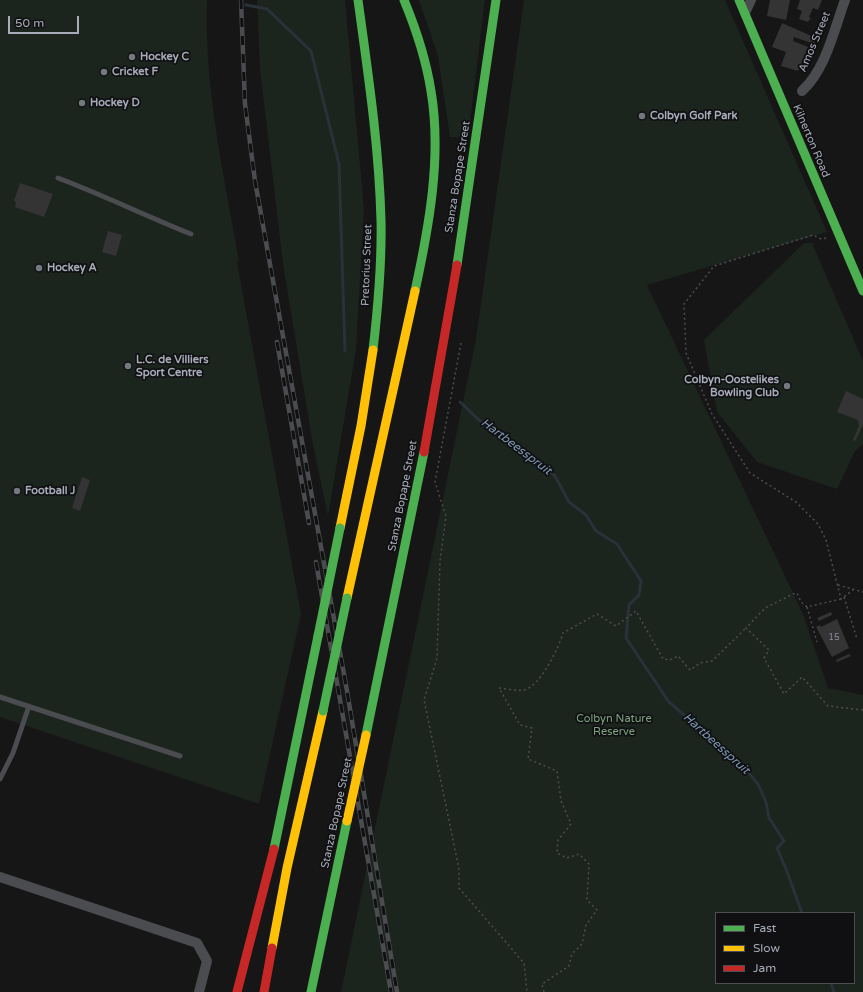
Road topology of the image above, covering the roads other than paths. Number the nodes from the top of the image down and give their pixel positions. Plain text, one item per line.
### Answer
1 (358, 0) edge
2 (404, 0) edge
3 (496, 0) edge
4 (739, 0) edge
5 (751, 0) edge
6 (845, 0) edge
7 (745, 13) junction
8 (802, 91) dead end
9 (58, 178) dead end
10 (191, 234) dead end
11 (863, 291) edge
12 (0, 696) edge
13 (29, 706) junction
14 (180, 756) dead end
15 (0, 779) edge
16 (274, 850) junction
17 (0, 877) edge
18 (272, 948) junction
19 (199, 992) edge
20 (238, 992) edge
21 (246, 992) edge
22 (264, 992) edge
23 (271, 992) edge
24 (311, 992) edge

1 - 16 main road, Pretorius Street, bridge
2 - 18 main road, bridge
3 - 24 main road, Stanza Bopape Street, bridge
4 - 7 main road, Kilnerton Road
5 - 7 street
6 - 8 street, Amos Street
7 - 11 main road, Kilnerton Road
9 - 10 lane
12 - 13 lane
13 - 14 lane
13 - 15 lane
16 - 20 main road
16 - 21 main road
17 - 19 street
18 - 22 main road
18 - 23 main road

